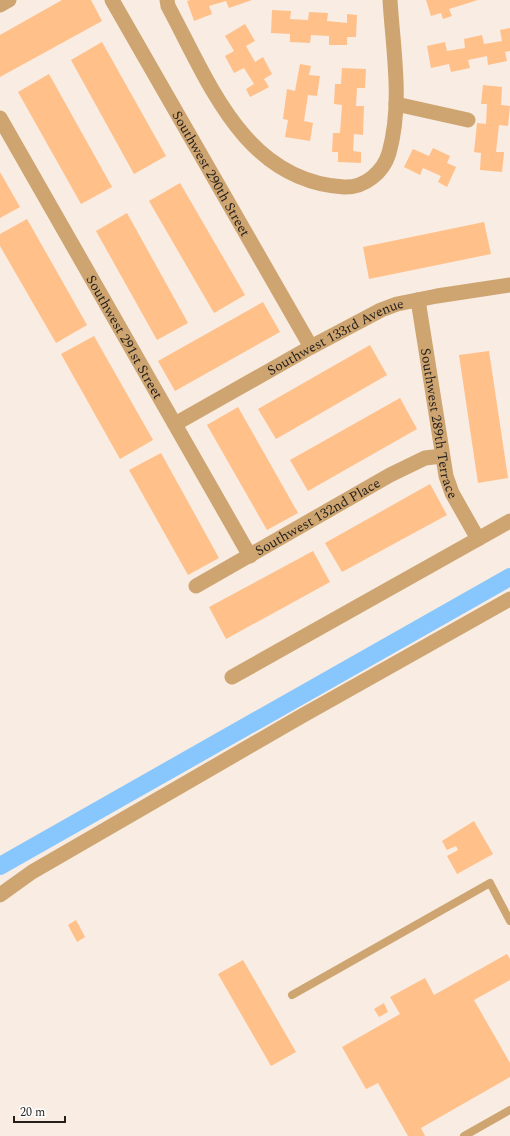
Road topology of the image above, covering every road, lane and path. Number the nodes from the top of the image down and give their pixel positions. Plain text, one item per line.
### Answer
1 (9, 0) edge
2 (112, 0) edge
3 (166, 0) edge
4 (390, 0) edge
5 (0, 5) edge
6 (396, 104) junction
7 (0, 118) edge
8 (468, 120) dead end
9 (510, 285) edge
10 (418, 300) junction
11 (311, 347) junction
12 (175, 424) junction
13 (442, 456) junction
14 (510, 521) edge
15 (478, 539) junction
16 (250, 556) junction
17 (196, 586) dead end
18 (510, 599) edge
19 (232, 677) dead end
20 (0, 895) edge
21 (510, 921) edge
22 (292, 995) dead end
23 (510, 1110) edge
24 (464, 1136) edge

1 - 5 street
2 - 11 street, Southwest 290th Street
3 - 6 street
4 - 6 street
6 - 8 street
7 - 12 street, Southwest 291st Street
9 - 10 street, Southwest 133rd Avenue
10 - 11 street, Southwest 133rd Avenue
10 - 13 street, Southwest 289th Terrace
11 - 12 street, Southwest 133rd Avenue
12 - 16 street, Southwest 291st Street
13 - 15 street, Southwest 289th Terrace
13 - 16 street, Southwest 132nd Place
14 - 15 street
15 - 19 street
16 - 17 street, Southwest 132nd Place
18 - 20 street
21 - 22 lane
23 - 24 lane

